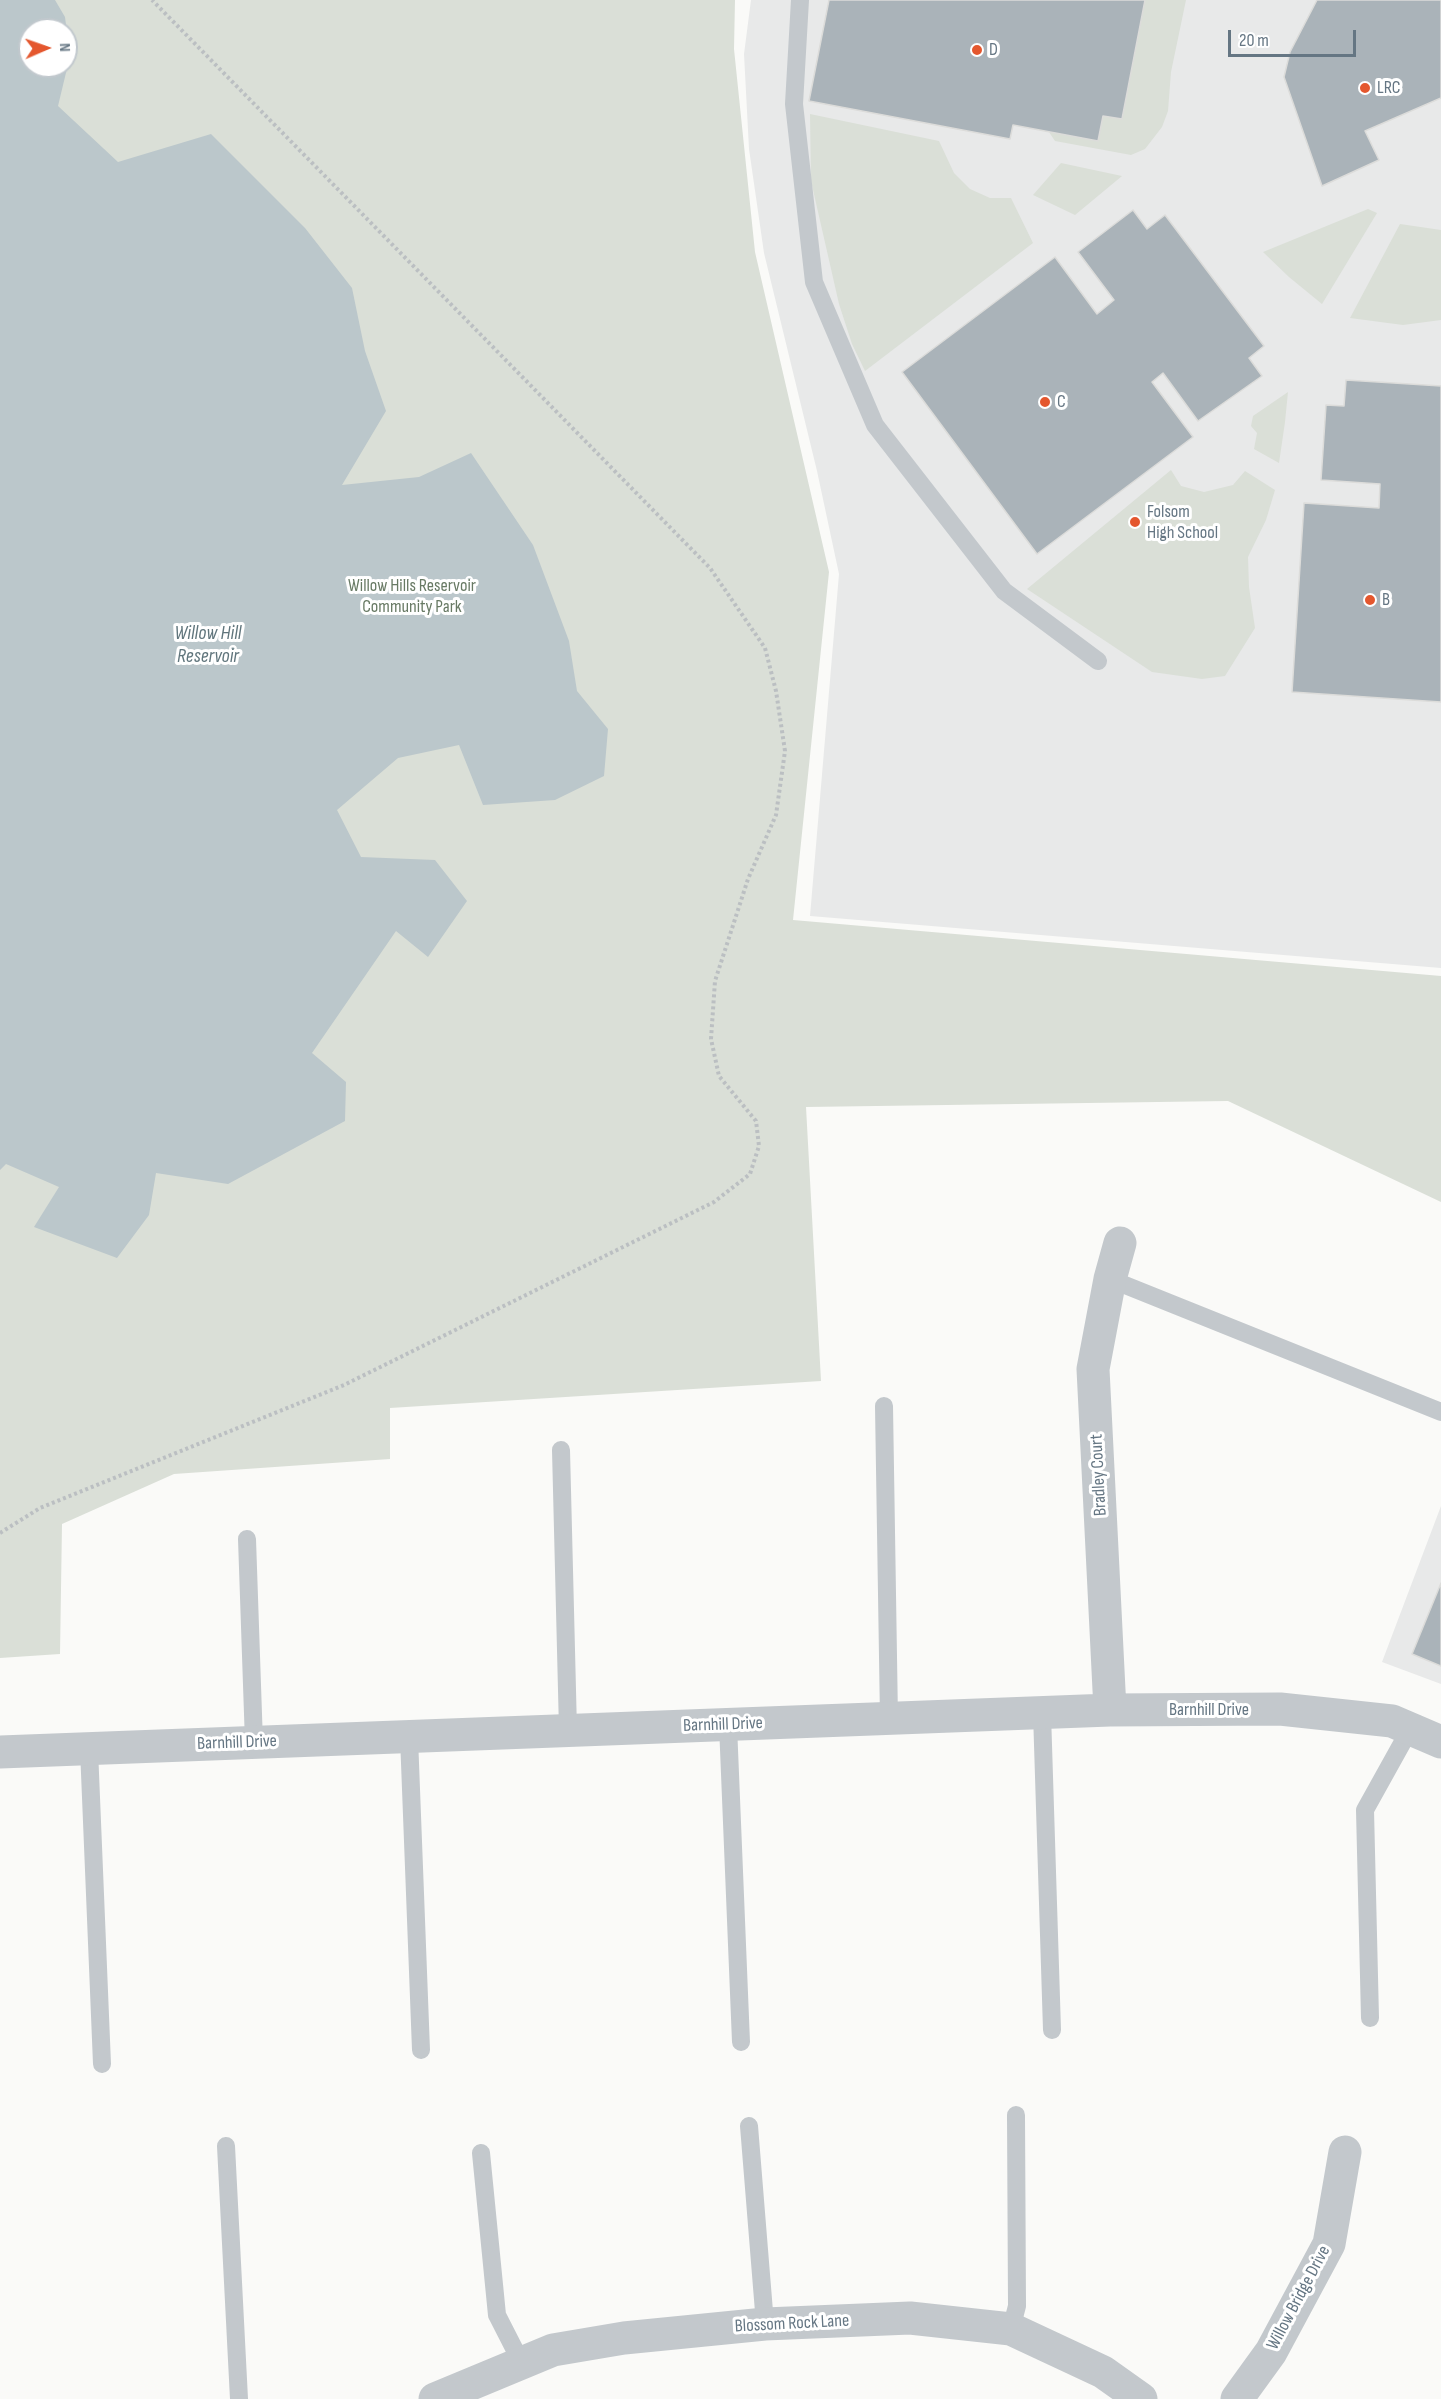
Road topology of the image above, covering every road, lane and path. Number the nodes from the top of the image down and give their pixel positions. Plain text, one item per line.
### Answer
1 (152, 0) edge
2 (800, 0) edge
3 (1098, 660) dead end
4 (1120, 1243) dead end
5 (1110, 1279) junction
6 (884, 1406) dead end
7 (1441, 1412) edge
8 (561, 1450) dead end
9 (0, 1533) edge
10 (247, 1539) dead end
11 (1110, 1710) junction
12 (1042, 1713) junction
13 (889, 1719) junction
14 (728, 1725) junction
15 (1410, 1729) junction
16 (568, 1730) junction
17 (409, 1737) junction
18 (1441, 1742) edge
19 (254, 1743) junction
20 (89, 1749) junction
21 (0, 1752) edge
22 (1370, 2018) dead end
23 (1052, 2030) dead end
24 (741, 2042) dead end
25 (421, 2050) dead end
26 (102, 2064) dead end
27 (1016, 2115) dead end
28 (748, 2126) dead end
29 (226, 2146) dead end
30 (1346, 2152) dead end
31 (481, 2154) dead end
32 (765, 2324) junction
33 (1011, 2329) junction
34 (521, 2362) junction
35 (239, 2399) edge
36 (435, 2399) edge
37 (1141, 2399) edge
38 (1237, 2399) edge

1 - 9 path
2 - 3 lane
4 - 5 street, Bradley Court
5 - 7 lane
5 - 11 street, Bradley Court
6 - 13 lane
8 - 16 lane
10 - 19 lane
11 - 12 street, Barnhill Drive
11 - 15 street, Barnhill Drive
12 - 13 street, Barnhill Drive
12 - 23 lane
13 - 14 street, Barnhill Drive
14 - 16 street, Barnhill Drive
14 - 24 lane
15 - 18 street, Barnhill Drive
15 - 22 lane
16 - 17 street, Barnhill Drive
17 - 19 street, Barnhill Drive
17 - 25 lane
19 - 20 street, Barnhill Drive
20 - 21 street, Barnhill Drive
20 - 26 lane
27 - 33 lane
28 - 32 lane
29 - 35 lane
30 - 38 street, Willow Bridge Drive
31 - 34 lane
32 - 33 street, Blossom Rock Lane
32 - 34 street, Blossom Rock Lane
33 - 37 street, Blossom Rock Lane
34 - 36 street, Blossom Rock Lane

